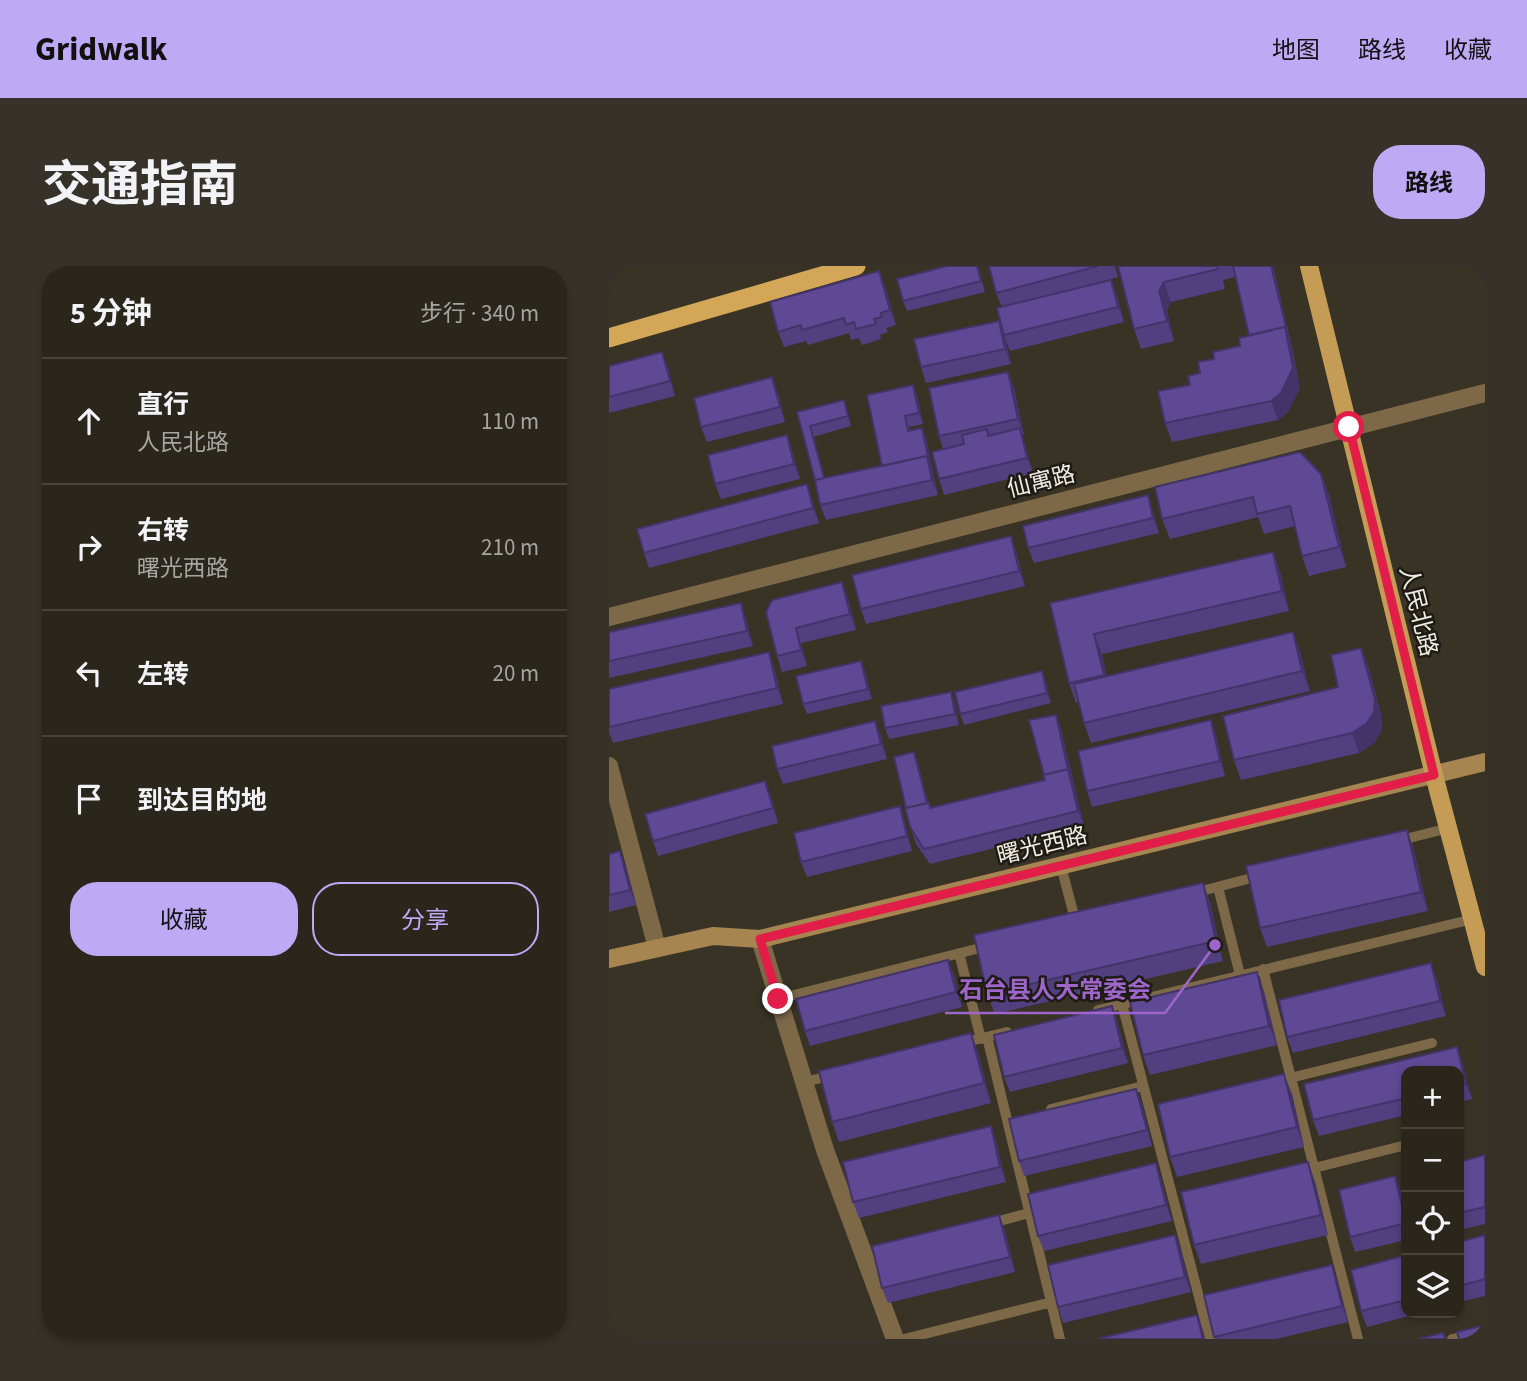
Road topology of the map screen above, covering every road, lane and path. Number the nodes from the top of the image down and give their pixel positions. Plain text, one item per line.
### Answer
1 (856, 266) edge
2 (1309, 266) edge
3 (609, 338) edge
4 (1485, 393) edge
5 (1349, 427) junction
6 (609, 617) edge
7 (1485, 762) edge
8 (609, 766) edge
9 (1434, 775) junction
10 (1449, 828) junction
11 (1381, 845) edge
12 (1061, 866) junction
13 (1273, 873) edge
14 (1218, 887) junction
15 (1179, 897) edge
16 (1473, 919) junction
17 (1089, 920) edge
18 (1076, 923) junction
19 (1063, 926) edge
20 (760, 939) junction
21 (998, 943) edge
22 (657, 948) junction
23 (959, 953) junction
24 (609, 959) edge
25 (1485, 967) edge
26 (1263, 969) junction
27 (1240, 975) junction
28 (778, 999) junction
29 (1122, 1004) junction
30 (1082, 1014) edge
31 (1014, 1030) edge
32 (984, 1038) junction
33 (1432, 1043) dead end
34 (953, 1045) edge
35 (845, 1072) edge
36 (1291, 1078) junction
37 (1279, 1081) edge
38 (804, 1082) junction
39 (1143, 1086) junction
40 (1164, 1110) edge
41 (1044, 1111) edge
42 (1151, 1114) junction
43 (1020, 1117) edge
44 (1008, 1123) junction
45 (995, 1130) edge
46 (1401, 1146) edge
47 (1164, 1164) junction
48 (1152, 1168) edge
49 (1315, 1168) junction
50 (1302, 1171) edge
51 (1039, 1197) edge
52 (1026, 1200) junction
53 (1187, 1200) edge
54 (1174, 1203) junction
55 (1029, 1213) junction
56 (978, 1226) edge
57 (1183, 1238) junction
58 (1171, 1241) edge
59 (1058, 1270) edge
60 (1327, 1272) edge
61 (1045, 1273) junction
62 (1341, 1273) junction
63 (1355, 1275) edge
64 (1213, 1298) edge
65 (1200, 1301) junction
66 (1052, 1302) junction
67 (1203, 1314) junction
68 (1191, 1317) edge
69 (1485, 1331) edge
70 (895, 1339) edge
71 (904, 1339) edge
72 (1060, 1339) edge
73 (1210, 1339) edge
74 (1358, 1339) edge
75 (1452, 1339) edge

1 - 3 highway
2 - 5 main road, 人民北路
4 - 5 street, 仙寓路
5 - 6 street, 仙寓路
5 - 9 main road, 人民北路
7 - 9 main road, 曙光西路
8 - 22 street
9 - 10 main road, 人民北路
9 - 12 main road, 曙光西路
10 - 11 lane
10 - 16 main road, 人民北路
12 - 18 lane
12 - 20 main road, 曙光西路
13 - 14 lane
14 - 15 lane
14 - 27 lane
16 - 25 main road, 人民北路
16 - 26 lane
17 - 18 lane
18 - 19 lane
20 - 22 main road, 曙光西路
20 - 28 street
21 - 23 lane
22 - 24 main road, 曙光西路
23 - 28 lane
23 - 32 lane
26 - 27 lane
26 - 36 lane
27 - 29 lane
28 - 38 street
29 - 30 lane
29 - 39 lane
31 - 32 lane
32 - 34 lane
32 - 44 lane
33 - 36 lane
35 - 38 lane
36 - 37 lane
36 - 49 lane
38 - 70 street
39 - 41 lane
39 - 42 lane
40 - 42 lane
42 - 47 lane
43 - 44 lane
44 - 45 lane
44 - 52 lane
46 - 49 lane
47 - 48 lane
47 - 54 lane
49 - 50 lane
49 - 62 lane
51 - 52 lane
52 - 55 lane
53 - 54 lane
54 - 57 lane
55 - 56 lane
55 - 61 lane
57 - 58 lane
57 - 65 lane
59 - 61 lane
60 - 62 lane
61 - 66 lane
62 - 63 lane
62 - 74 lane
64 - 65 lane
65 - 67 lane
66 - 71 lane
66 - 72 lane
67 - 68 lane
67 - 73 lane
69 - 75 lane

